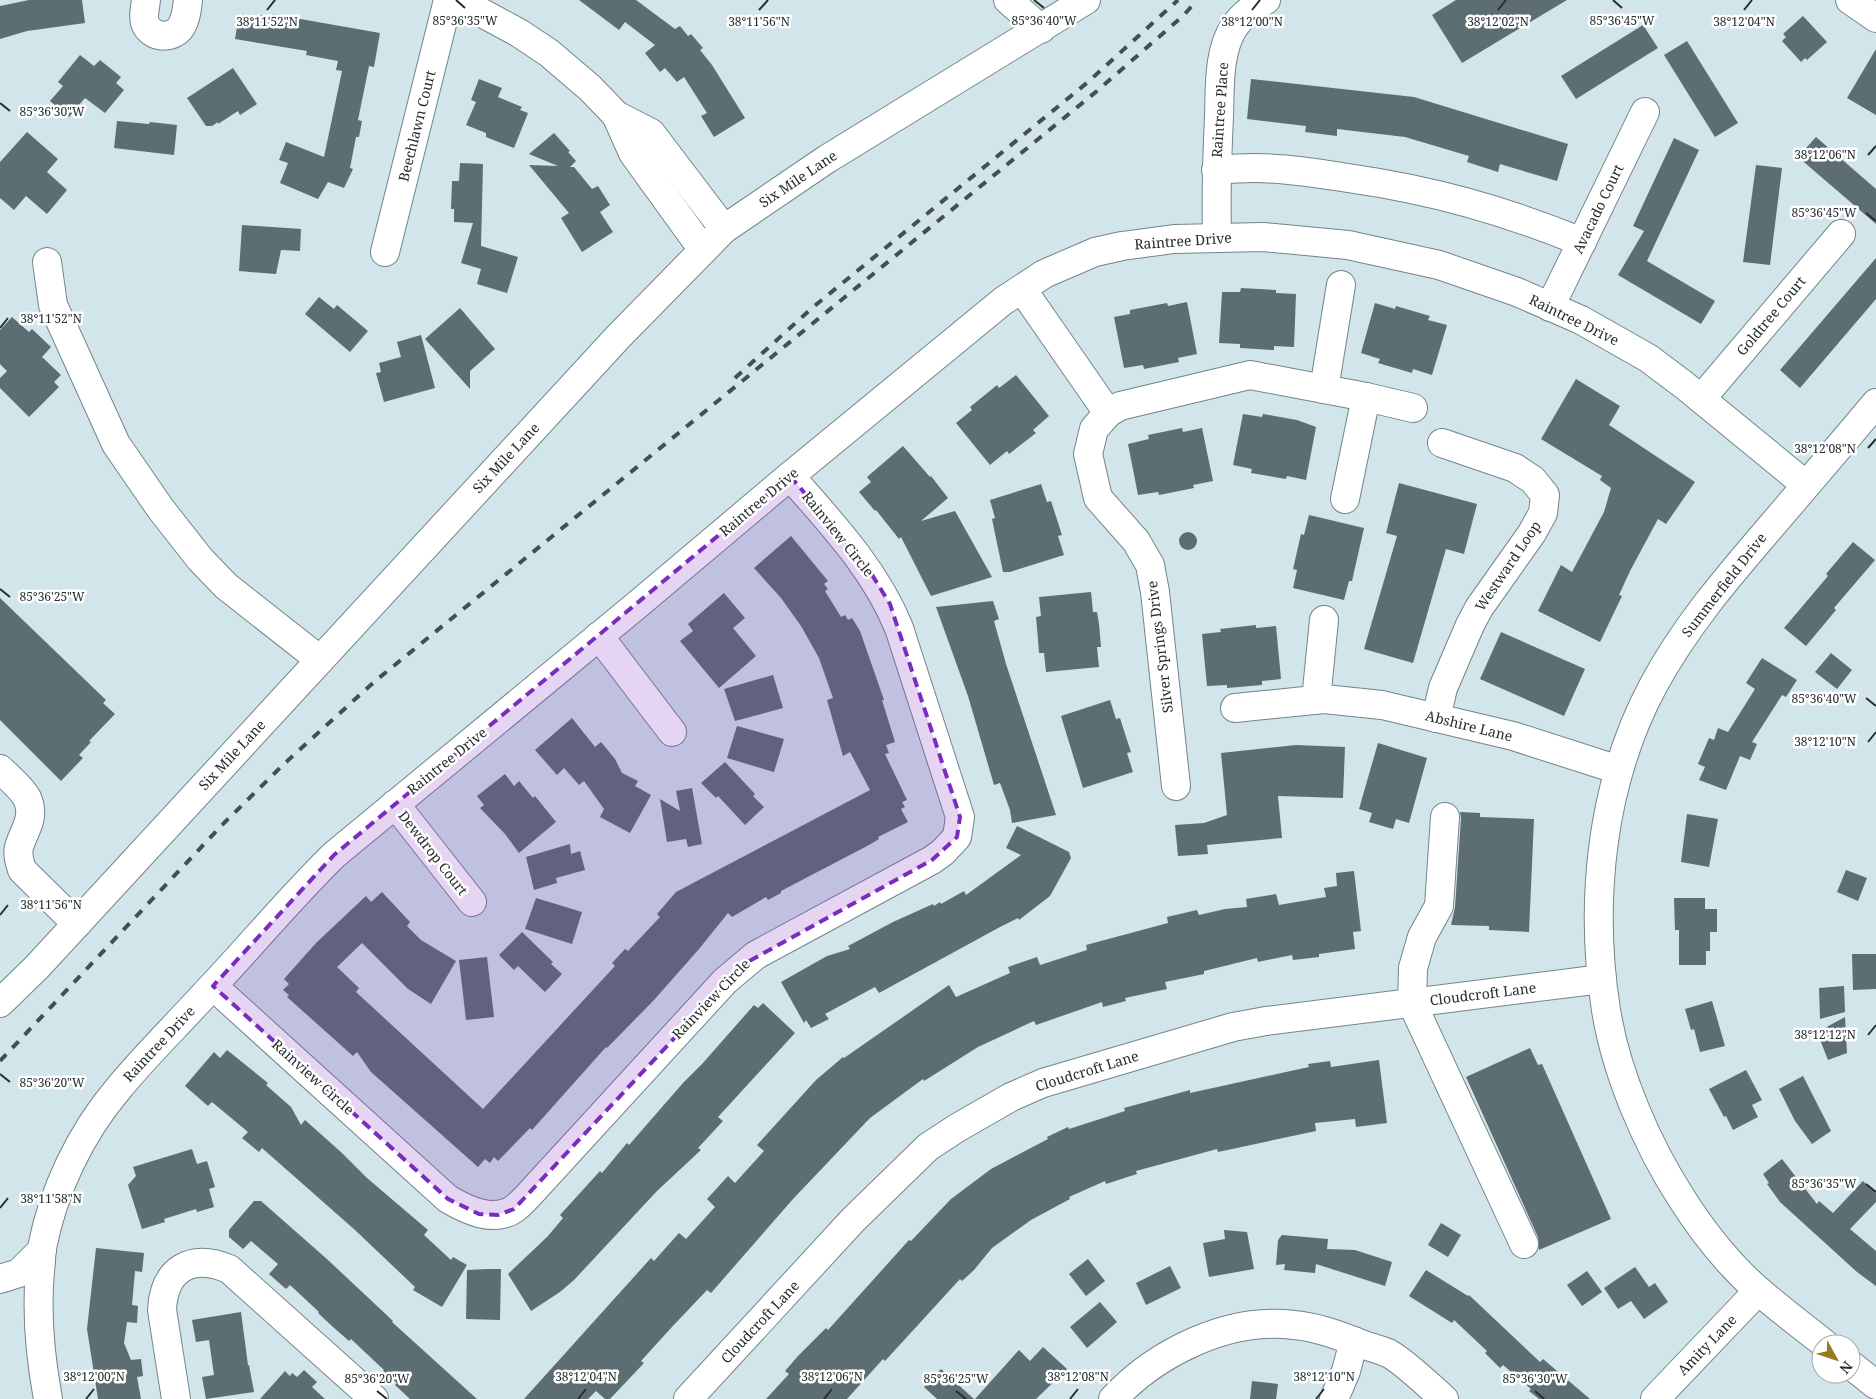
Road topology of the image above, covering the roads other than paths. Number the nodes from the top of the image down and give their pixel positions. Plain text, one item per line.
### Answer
1 (146, 0) edge
2 (188, 0) edge
3 (450, 0) edge
4 (1008, 0) edge
5 (1086, 0) edge
6 (1266, 0) edge
7 (1850, 0) edge
8 (1876, 18) edge
9 (1041, 29) junction
10 (1645, 112) dead end
11 (616, 115) junction
12 (1216, 170) junction
13 (724, 229) junction
14 (1841, 234) dead end
15 (1217, 238) junction
16 (1582, 242) junction
17 (703, 250) junction
18 (385, 252) dead end
19 (47, 262) dead end
20 (1341, 285) dead end
21 (1022, 289) junction
22 (1550, 307) junction
23 (1324, 389) junction
24 (1366, 397) junction
25 (1701, 399) junction
26 (1876, 403) edge
27 (1413, 408) dead end
28 (1108, 413) junction
29 (1442, 443) dead end
30 (790, 476) junction
31 (1806, 485) junction
32 (1345, 499) dead end
33 (1324, 620) dead end
34 (599, 636) junction
35 (320, 660) junction
36 (1316, 700) junction
37 (1235, 708) dead end
38 (1436, 718) junction
39 (672, 732) dead end
40 (0, 769) edge
41 (1619, 770) junction
42 (1176, 786) dead end
43 (395, 804) junction
44 (1445, 817) dead end
45 (11, 869) edge
46 (472, 902) dead end
47 (76, 924) junction
48 (1602, 978) junction
49 (213, 986) junction
50 (1412, 1003) junction
51 (0, 1004) edge
52 (1524, 1244) dead end
53 (42, 1250) junction
54 (0, 1279) edge
55 (1758, 1290) junction
56 (1813, 1334) edge
57 (1354, 1342) junction
58 (1861, 1373) edge
59 (1876, 1385) edge
60 (48, 1399) edge
61 (176, 1399) edge
62 (374, 1399) edge
63 (688, 1399) edge
64 (1113, 1399) edge
65 (1334, 1399) edge
66 (1444, 1399) edge
67 (1655, 1399) edge

1 - 2 street
3 - 11 street
3 - 18 street, Beechlawn Court
4 - 9 street
5 - 9 street, Six Mile Lane
6 - 12 street, Raintree Place
7 - 8 street
9 - 13 street, Six Mile Lane
10 - 16 street, Avacado Court
11 - 13 street
11 - 17 street
12 - 15 street, Raintree Place
12 - 16 street
13 - 17 street, Six Mile Lane
14 - 25 street, Goldtree Court
15 - 21 street, Raintree Drive
15 - 22 street, Raintree Drive
16 - 22 street, Avacado Court
17 - 35 street, Six Mile Lane
19 - 35 street
20 - 23 street
21 - 28 street
21 - 30 street, Raintree Drive
22 - 25 street, Raintree Drive
23 - 24 street
23 - 28 street
24 - 27 street
24 - 32 street
25 - 31 street, Raintree Drive
26 - 31 street, Summerfield Drive
28 - 42 street, Silver Springs Drive
29 - 38 street, Westward Loop
30 - 34 street, Raintree Drive
30 - 49 street, Rainview Circle
31 - 41 street, Summerfield Drive
33 - 36 street
34 - 39 street
34 - 43 street, Raintree Drive
35 - 47 street, Six Mile Lane
36 - 37 street, Abshire Lane
36 - 38 street, Abshire Lane
38 - 41 street, Abshire Lane
40 - 45 street
41 - 48 street, Summerfield Drive
43 - 46 street, Dewdrop Court
43 - 49 street, Raintree Drive
44 - 50 street
45 - 47 street
47 - 51 street, Six Mile Lane
48 - 50 street, Cloudcroft Lane
48 - 55 street, Summerfield Drive
49 - 53 street, Raintree Drive
50 - 52 street
50 - 63 street, Cloudcroft Lane
53 - 54 street
53 - 60 street, Raintree Drive
55 - 56 street, Summerfield Drive
55 - 67 street, Amity Lane
57 - 64 street
57 - 65 street
57 - 66 street
58 - 59 street
61 - 62 street

